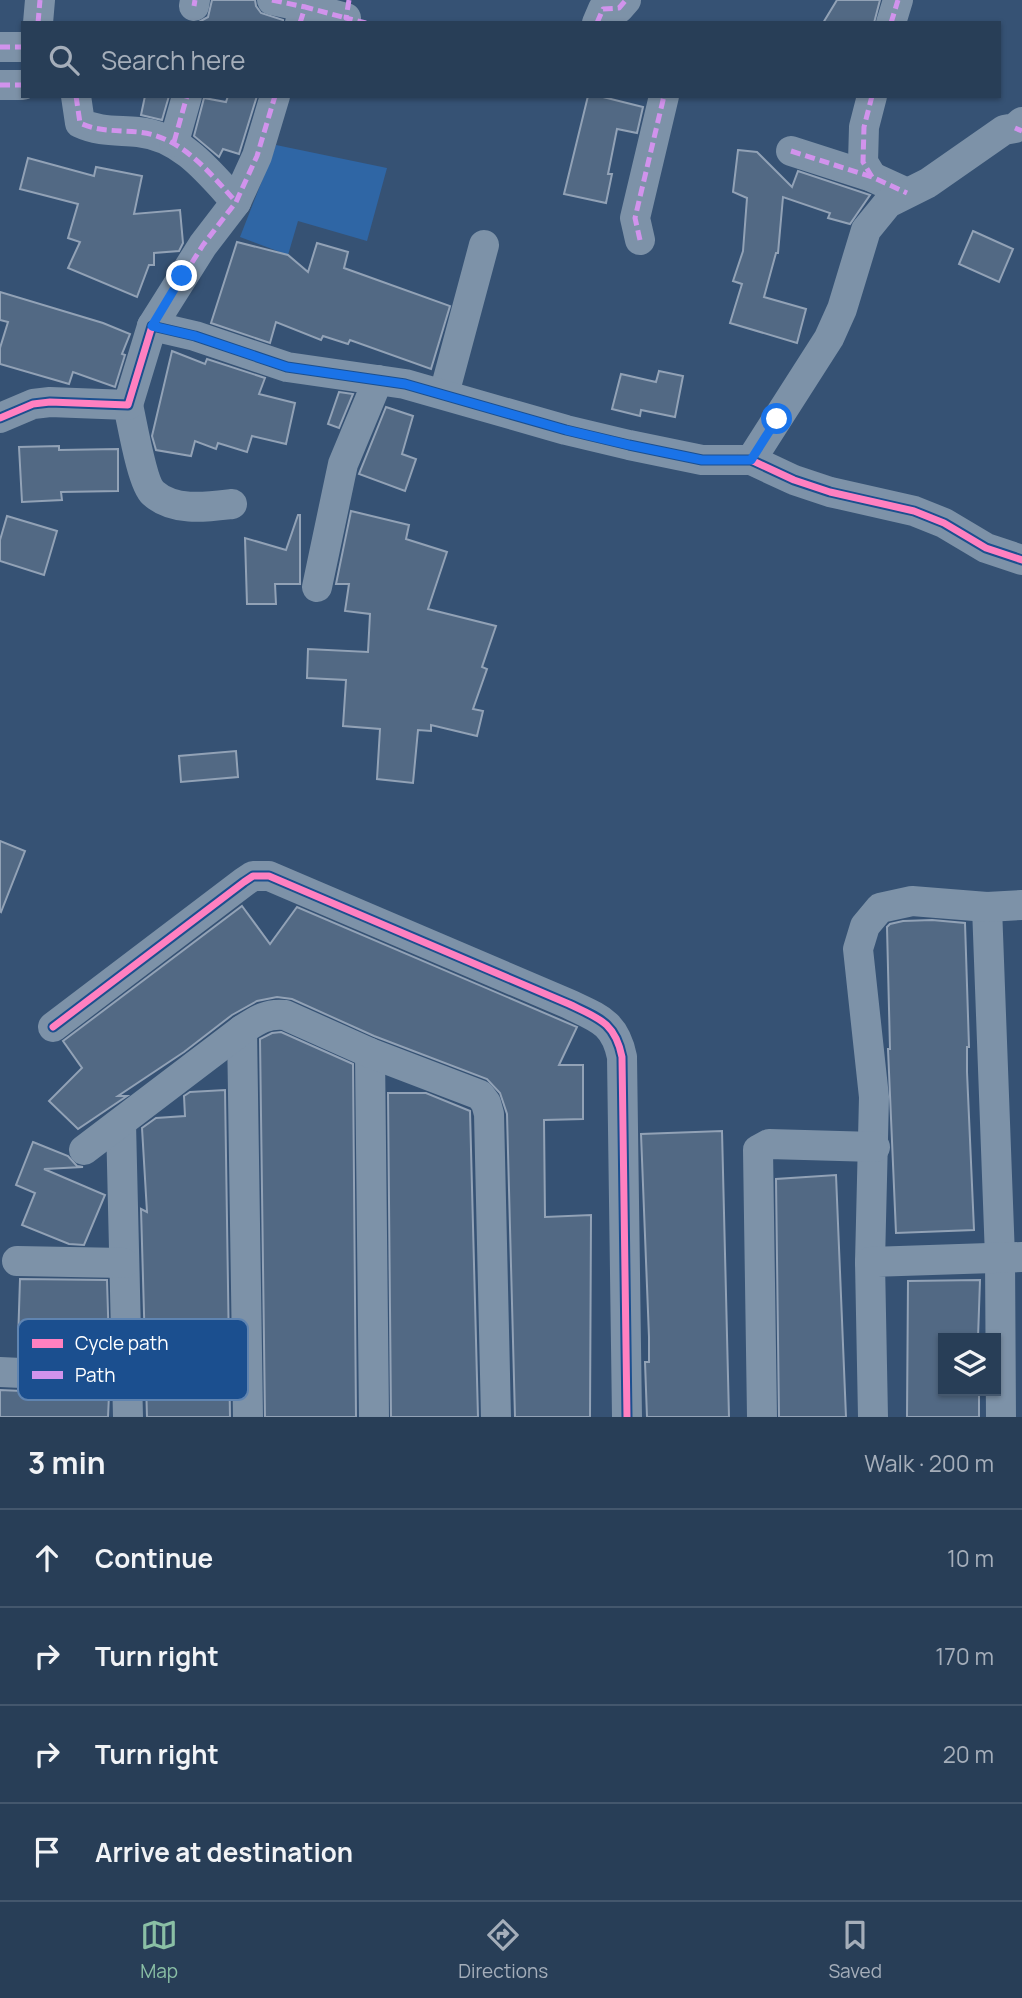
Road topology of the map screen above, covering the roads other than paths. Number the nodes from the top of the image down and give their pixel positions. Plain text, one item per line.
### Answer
1 (40, 0) edge
2 (272, 0) edge
3 (626, 0) edge
4 (898, 0) edge
5 (354, 14) edge
6 (302, 15) edge
7 (38, 21) edge
8 (598, 21) edge
9 (892, 21) edge
10 (0, 47) edge
11 (21, 47) edge
12 (0, 85) edge
13 (21, 85) edge
14 (76, 98) edge
15 (186, 98) edge
16 (274, 98) edge
17 (664, 98) edge
18 (871, 98) edge
19 (1020, 127) edge
20 (174, 142) junction
21 (791, 151) dead end
22 (872, 177) junction
23 (907, 192) junction
24 (236, 202) junction
25 (640, 240) dead end
26 (484, 245) dead end
27 (152, 326) junction
28 (378, 380) junction
29 (444, 394) junction
30 (128, 405) junction
31 (0, 418) edge
32 (751, 460) junction
33 (232, 504) dead end
34 (1022, 561) edge
35 (317, 587) dead end
36 (1022, 905) edge
37 (987, 906) junction
38 (53, 1027) dead end
39 (242, 1030) junction
40 (370, 1053) junction
41 (121, 1124) junction
42 (874, 1146) junction
43 (83, 1150) dead end
44 (1011, 1257) edge
45 (17, 1261) dead end
46 (870, 1262) junction
47 (124, 1263) junction
48 (125, 1319) edge
49 (246, 1319) edge
50 (0, 1372) edge
51 (18, 1373) edge
52 (374, 1417) edge
53 (496, 1417) edge
54 (627, 1417) edge
55 (762, 1417) edge
56 (873, 1417) edge
57 (1001, 1417) edge

1 - 7 street
2 - 6 street
3 - 8 street
4 - 9 street
5 - 6 street
10 - 11 street
12 - 13 street
14 - 20 street
15 - 20 street
16 - 24 street
17 - 25 street
18 - 22 street
19 - 23 street
20 - 24 street
21 - 22 street
22 - 23 street
23 - 32 street
24 - 27 street
26 - 29 street
27 - 28 street
27 - 30 street
28 - 29 street
28 - 35 street
29 - 32 street
30 - 31 street
30 - 33 street
32 - 34 street
36 - 37 street
37 - 42 street
37 - 44 street
38 - 54 street
39 - 40 street
39 - 41 street
39 - 49 street
40 - 52 street
40 - 53 street
41 - 43 street
41 - 47 street
42 - 46 street
42 - 55 street
44 - 46 street
44 - 57 street
45 - 47 street
46 - 56 street
47 - 48 street
50 - 51 street

